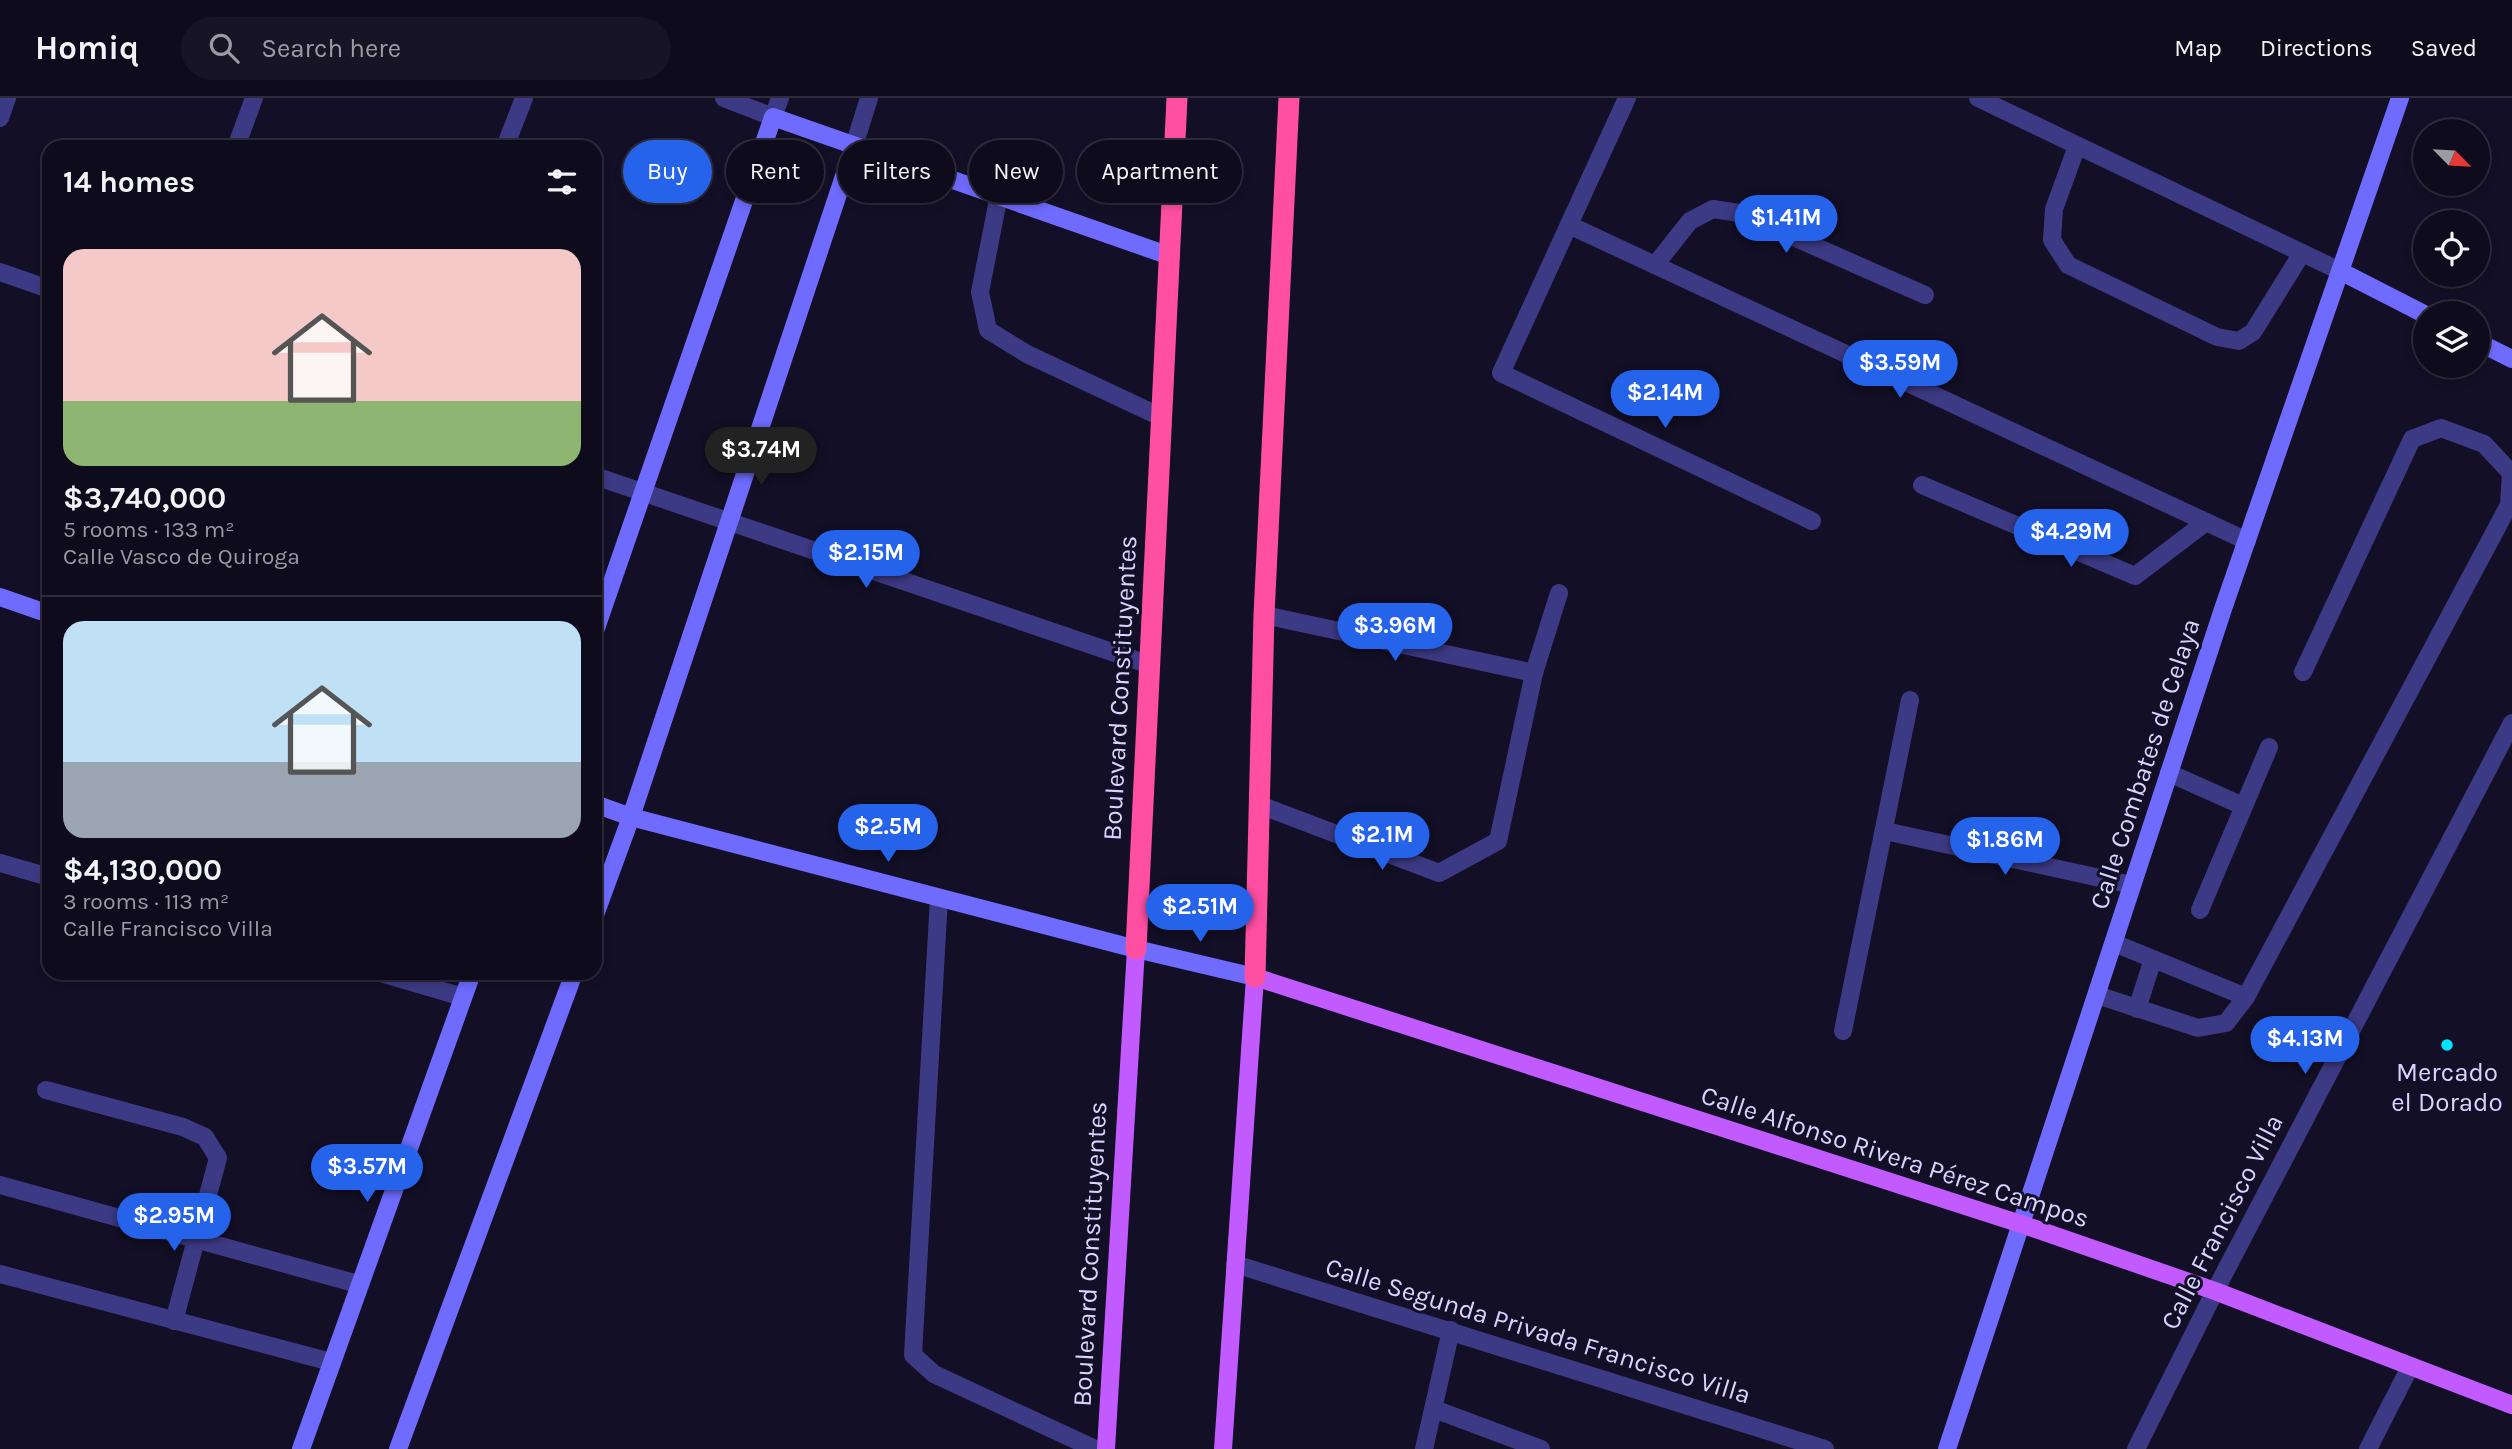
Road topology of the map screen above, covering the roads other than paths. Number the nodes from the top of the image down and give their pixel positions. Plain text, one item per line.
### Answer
1 (7, 98) edge
2 (254, 98) edge
3 (524, 98) edge
4 (723, 98) edge
5 (779, 98) edge
6 (869, 98) edge
7 (1177, 98) edge
8 (1289, 98) edge
9 (1627, 98) edge
10 (1978, 98) edge
11 (2400, 98) edge
12 (773, 117) junction
13 (0, 118) edge
14 (239, 140) edge
15 (508, 140) edge
16 (838, 140) edge
17 (856, 140) edge
18 (2077, 146) junction
19 (838, 194) edge
20 (997, 203) edge
21 (1021, 203) edge
22 (1569, 225) junction
23 (2302, 253) junction
24 (1167, 255) junction
25 (1655, 265) junction
26 (0, 272) edge
27 (2342, 272) junction
28 (42, 287) edge
29 (1924, 295) dead end
30 (2413, 308) edge
31 (2490, 348) edge
32 (2512, 359) edge
33 (1161, 417) junction
34 (602, 478) edge
35 (1922, 485) dead end
36 (643, 492) junction
37 (1812, 521) dead end
38 (2206, 522) junction
39 (729, 523) junction
40 (2248, 541) junction
41 (1559, 593) dead end
42 (0, 597) edge
43 (602, 611) edge
44 (42, 612) edge
45 (1264, 615) junction
46 (1150, 665) junction
47 (2303, 672) dead end
48 (1534, 673) junction
49 (1910, 700) dead end
50 (2512, 723) edge
51 (2269, 747) dead end
52 (2169, 773) junction
53 (1260, 805) junction
54 (2244, 806) junction
55 (602, 807) edge
56 (631, 817) junction
57 (1885, 831) junction
58 (0, 863) edge
59 (42, 875) edge
60 (2132, 885) junction
61 (602, 896) edge
62 (939, 898) junction
63 (2200, 910) dead end
64 (2114, 943) junction
65 (1136, 949) junction
66 (2153, 959) junction
67 (1255, 977) junction
68 (405, 980) edge
69 (469, 980) edge
70 (571, 980) edge
71 (2097, 995) junction
72 (463, 997) junction
73 (2246, 997) junction
74 (2137, 1009) junction
75 (1843, 1031) dead end
76 (46, 1090) dead end
77 (0, 1185) edge
78 (2021, 1224) junction
79 (198, 1240) junction
80 (1235, 1264) junction
81 (0, 1274) edge
82 (358, 1284) junction
83 (2215, 1291) junction
84 (174, 1321) junction
85 (1451, 1330) junction
86 (331, 1362) junction
87 (2410, 1367) junction
88 (2512, 1405) edge
89 (1434, 1409) junction
90 (1532, 1447) edge
91 (301, 1449) edge
92 (398, 1449) edge
93 (1095, 1449) edge
94 (1106, 1449) edge
95 (1223, 1449) edge
96 (1424, 1449) edge
97 (1825, 1449) edge
98 (1947, 1449) edge
99 (2136, 1449) edge
100 (2368, 1449) edge

1 - 13 street
2 - 14 street
3 - 15 street
4 - 12 street
5 - 12 street
6 - 17 street
7 - 24 highway, Boulevard Constituyentes
8 - 45 highway
9 - 22 street
10 - 18 street
11 - 27 main road, Calle Combates de Celaya
12 - 16 main road
12 - 36 main road
18 - 23 street
18 - 23 street
19 - 39 main road
20 - 33 street
21 - 24 main road
22 - 25 street
22 - 37 street
23 - 27 street
24 - 33 highway, Boulevard Constituyentes
25 - 29 street
25 - 38 street
26 - 28 street
27 - 30 main road
27 - 40 main road, Calle Combates de Celaya
31 - 32 main road
33 - 46 highway, Boulevard Constituyentes
34 - 36 street
35 - 38 street
36 - 39 street
36 - 43 main road
38 - 40 street
39 - 46 street
39 - 56 main road
40 - 52 main road, Calle Combates de Celaya
41 - 48 street
42 - 44 main road
45 - 48 street
45 - 53 highway
46 - 65 highway, Boulevard Constituyentes
47 - 73 street
48 - 53 street
49 - 57 street
50 - 83 street, Calle Francisco Villa
51 - 54 street
52 - 54 street
52 - 60 main road, Calle Combates de Celaya
53 - 67 highway
54 - 63 street
55 - 56 main road
56 - 61 main road
56 - 62 main road
57 - 60 street
57 - 75 street
58 - 59 street
60 - 64 main road, Calle Combates de Celaya
62 - 65 main road
62 - 93 street
64 - 66 street
64 - 71 main road, Calle Combates de Celaya
65 - 67 main road
65 - 94 main road, Boulevard Constituyentes
66 - 73 street
66 - 74 street
67 - 78 main road, Calle Alfonso Rivera Pérez Campos
67 - 80 main road
68 - 72 street
69 - 72 main road
70 - 92 main road
71 - 74 street
71 - 78 main road, Calle Combates de Celaya
72 - 82 main road
73 - 74 street
76 - 79 street
77 - 79 street
78 - 83 main road, Calle Alfonso Rivera Pérez Campos
78 - 98 main road, Calle Combates de Celaya
79 - 82 street
79 - 84 street
80 - 85 street, Calle Segunda Privada Francisco Villa
80 - 95 main road
81 - 84 street
82 - 86 main road
83 - 87 main road, Calle Alfonso Rivera Pérez Campos
83 - 99 street, Calle Francisco Villa
84 - 86 street
85 - 89 street
85 - 97 street, Calle Segunda Privada Francisco Villa
86 - 91 main road
87 - 88 main road, Calle Alfonso Rivera Pérez Campos
87 - 100 street
89 - 90 street
89 - 96 street

